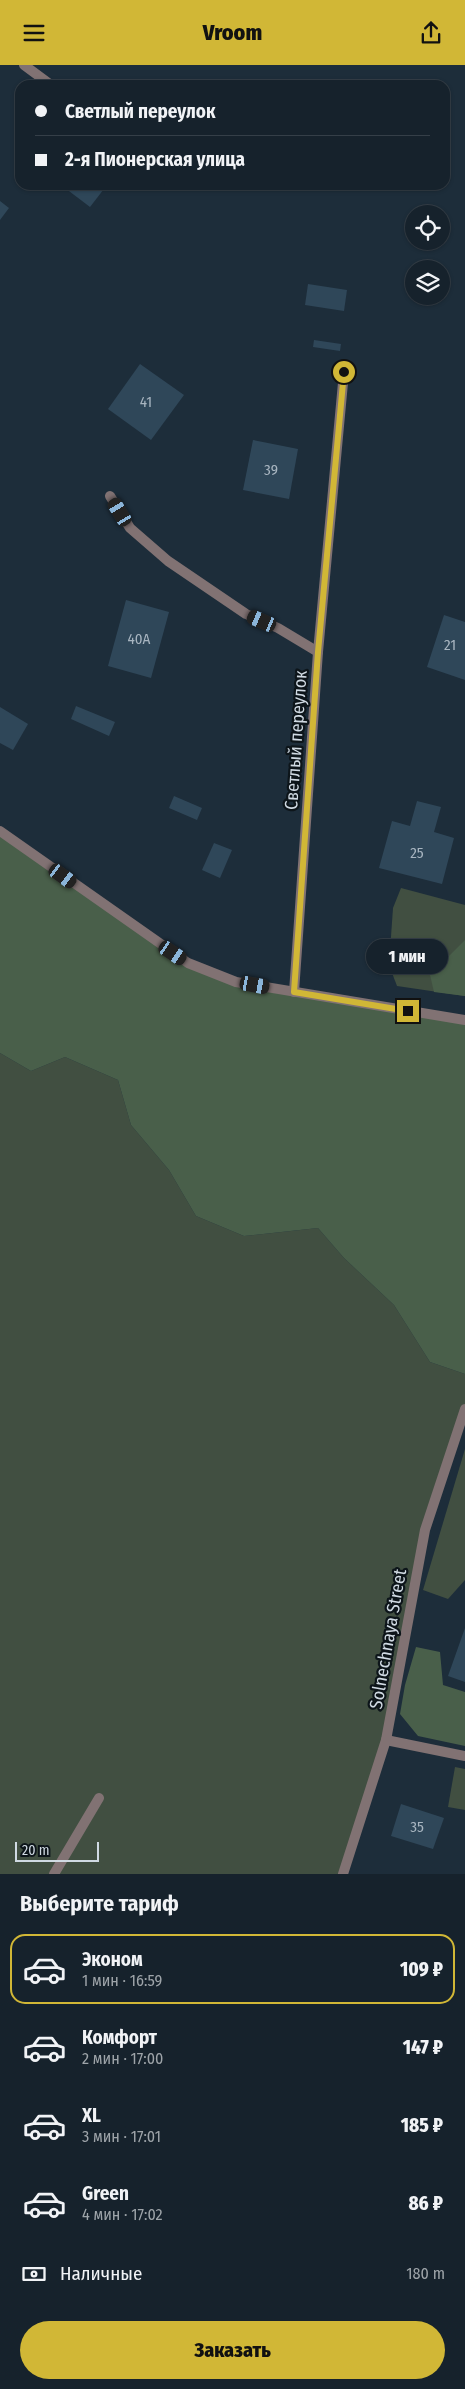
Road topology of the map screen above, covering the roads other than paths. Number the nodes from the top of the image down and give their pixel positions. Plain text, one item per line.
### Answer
1 (24, 65) edge
2 (44, 80) edge
3 (344, 372) dead end
4 (110, 495) dead end
5 (318, 652) junction
6 (0, 831) edge
7 (294, 992) junction
8 (465, 1020) edge
9 (465, 1409) edge
10 (386, 1740) junction
11 (465, 1756) edge
12 (99, 1798) dead end
13 (54, 1874) edge
14 (343, 1874) edge

1 - 2 street
3 - 5 street, Светлый переулок
4 - 5 street
5 - 7 street, Светлый переулок
6 - 7 street
7 - 8 street
9 - 10 street, Solnechnaya Street
10 - 11 street
10 - 14 street, Solnechnaya Street
12 - 13 street

